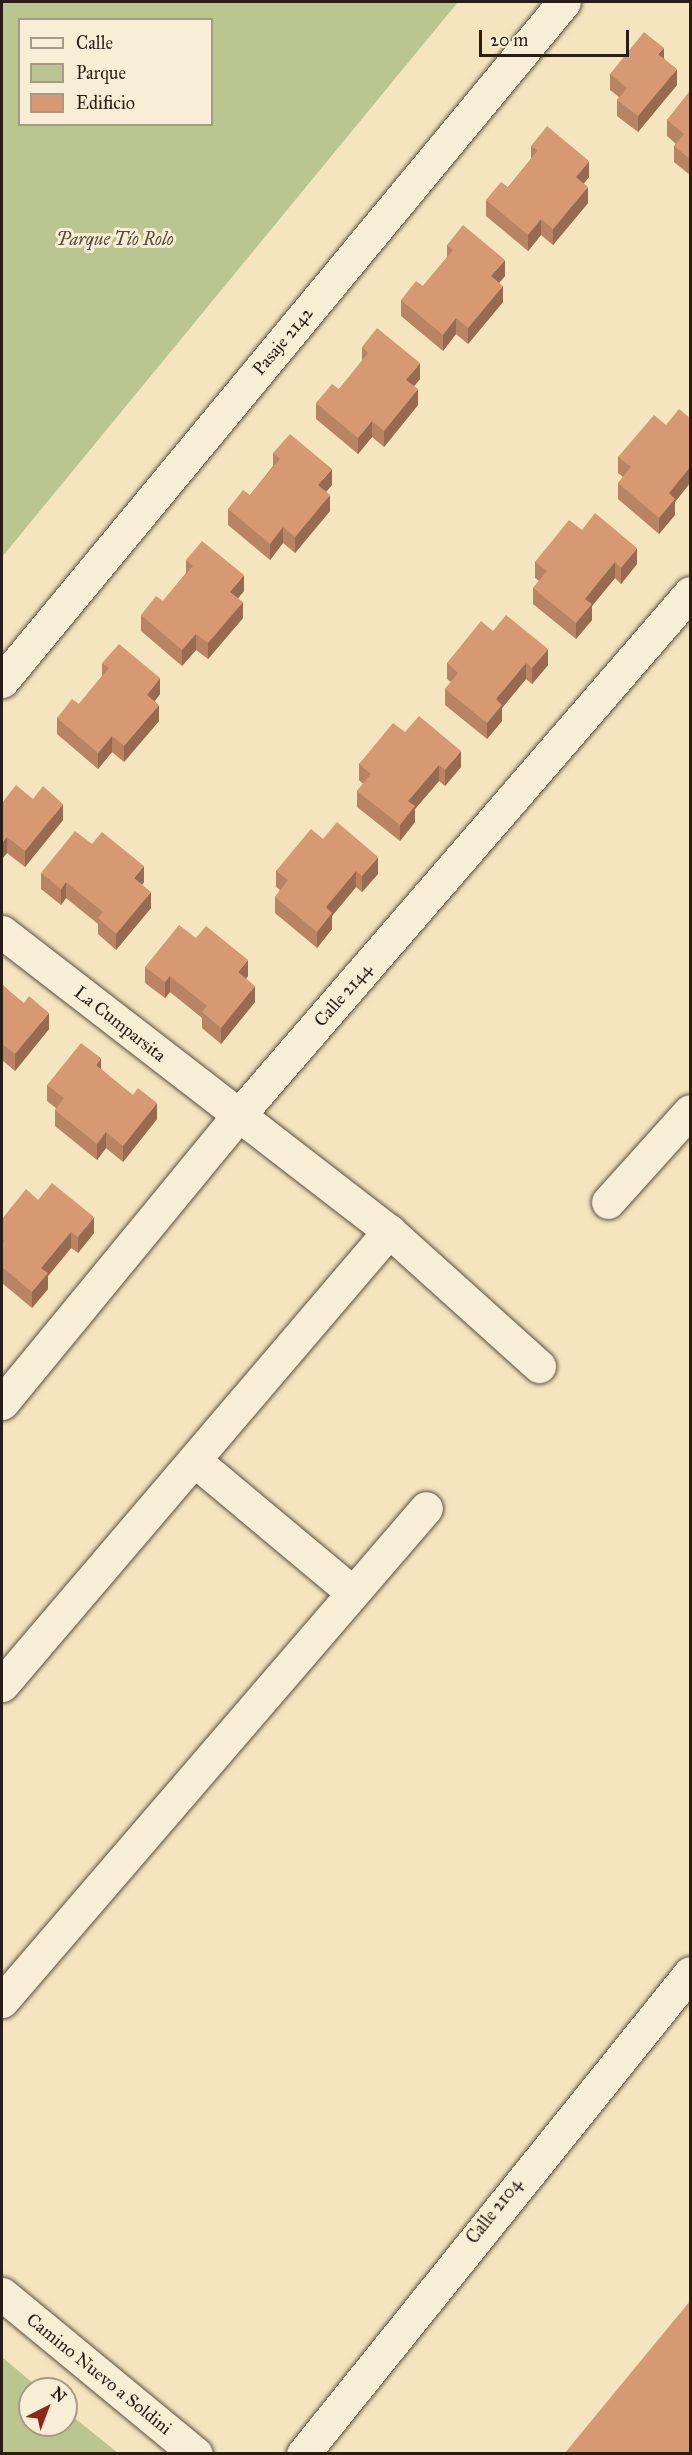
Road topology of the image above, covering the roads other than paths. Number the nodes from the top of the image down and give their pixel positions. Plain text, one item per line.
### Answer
1 (564, 2) edge
2 (690, 592) edge
3 (2, 681) edge
4 (2, 932) edge
5 (690, 1111) edge
6 (238, 1116) junction
7 (608, 1202) dead end
8 (389, 1231) junction
9 (539, 1366) dead end
10 (2, 1403) edge
11 (194, 1460) junction
12 (426, 1508) dead end
13 (353, 1593) junction
14 (2, 1685) edge
15 (690, 1973) edge
16 (2, 2001) edge
17 (2, 2294) edge
18 (196, 2454) edge
19 (303, 2454) edge

1 - 3 street, Pasaje 2142
2 - 6 street, Calle 2144
4 - 6 street, La Cumparsita
5 - 7 street
6 - 8 street, La Cumparsita
6 - 10 street, Calle 2144
8 - 9 street, La Cumparsita
8 - 11 street
11 - 13 street
11 - 14 street
12 - 13 street
13 - 16 street
15 - 19 street, Calle 2104
17 - 18 street, Camino Nuevo a Soldini

